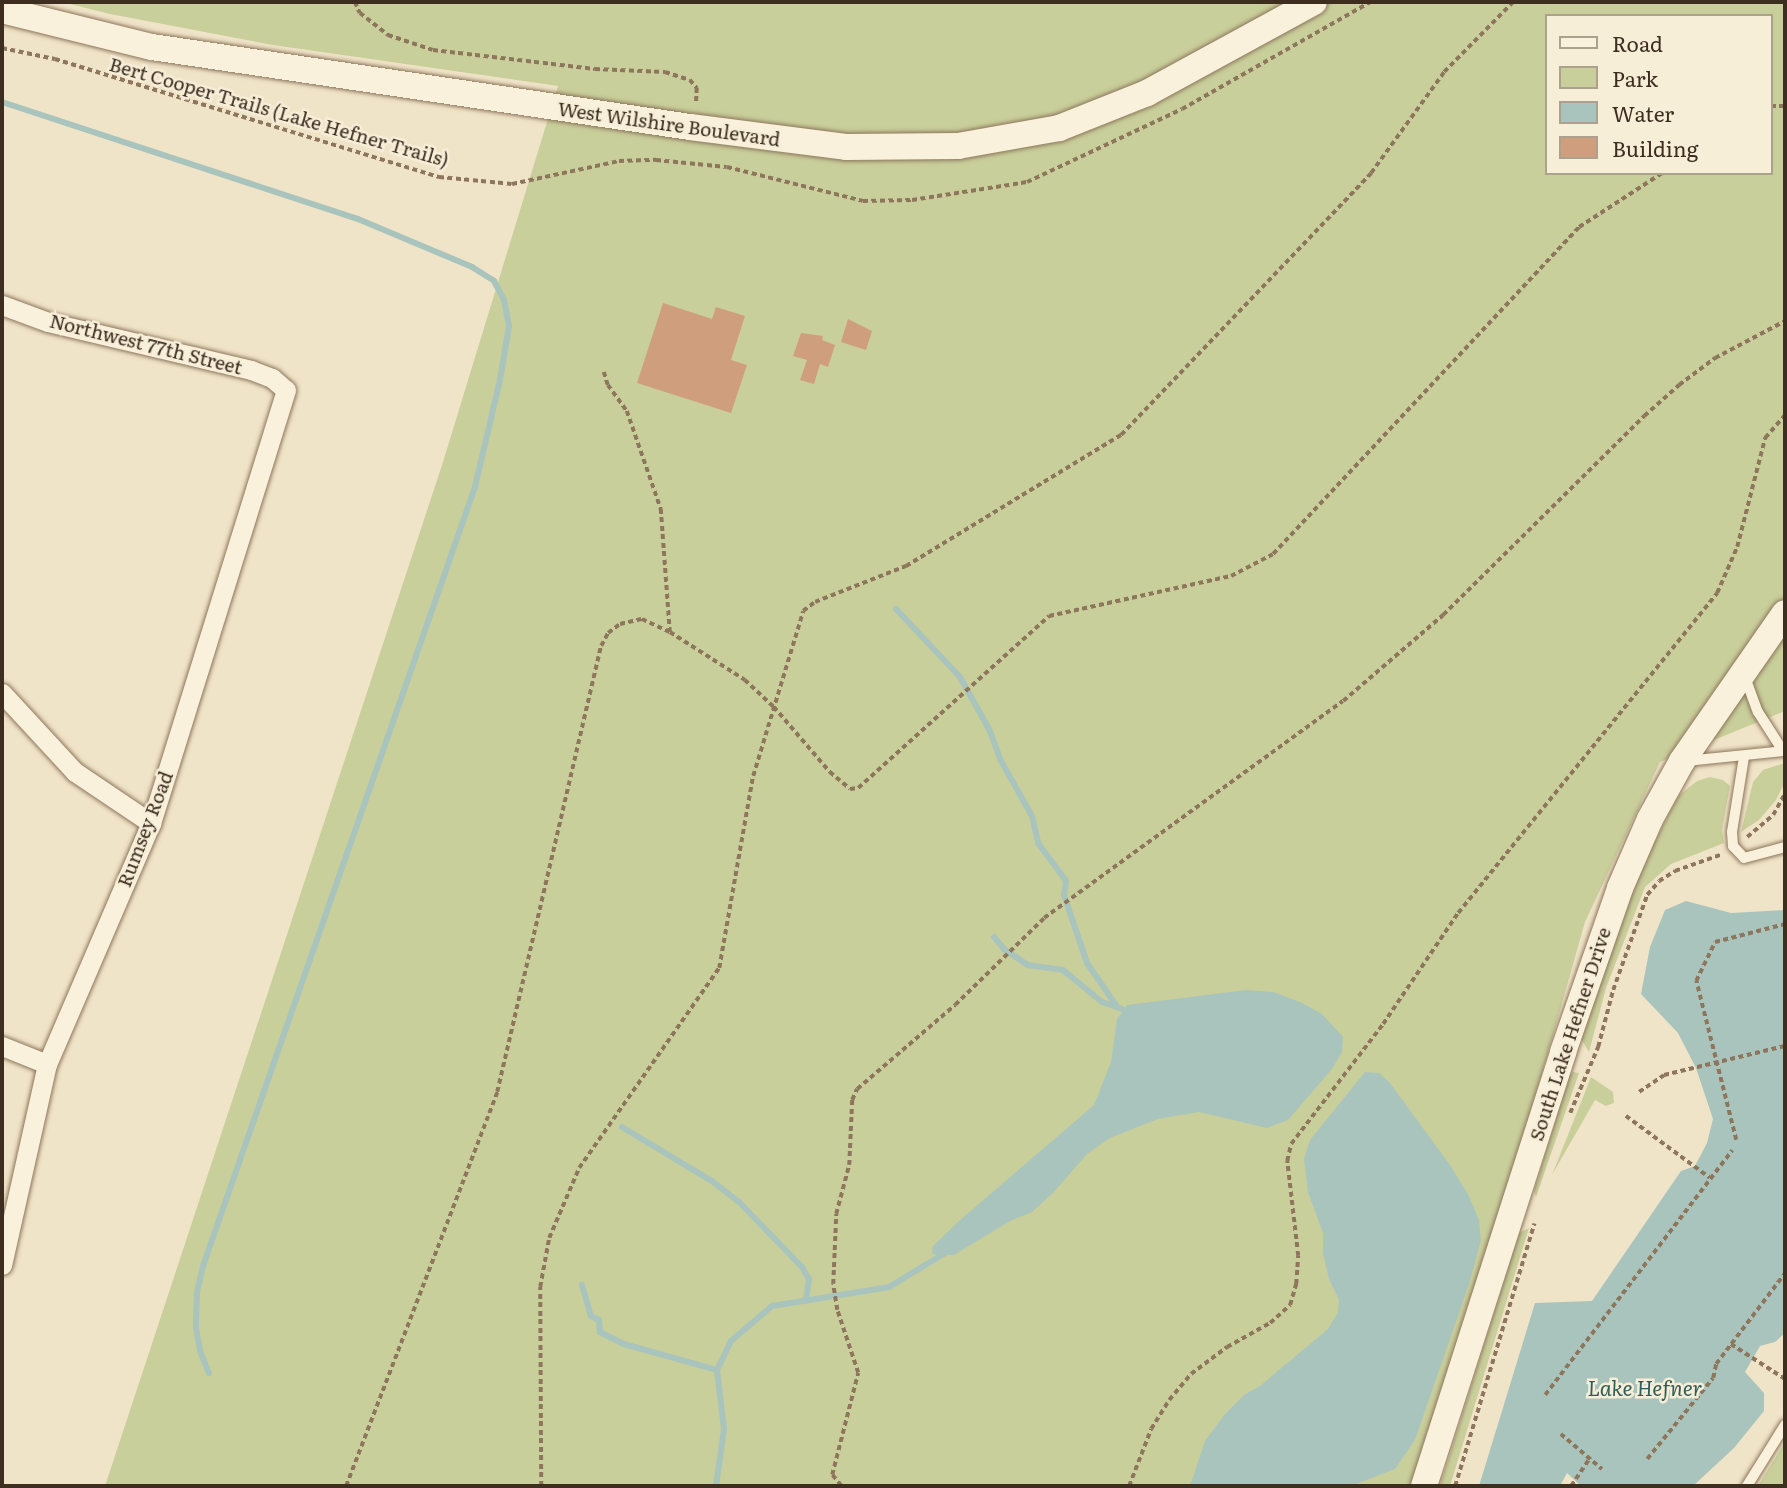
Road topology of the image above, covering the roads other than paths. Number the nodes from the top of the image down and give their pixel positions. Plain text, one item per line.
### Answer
1 (1314, 2) edge
2 (2, 10) edge
3 (2, 305) edge
4 (286, 390) joint
5 (1785, 613) edge
6 (1743, 672) junction
7 (2, 693) edge
8 (1784, 751) edge
9 (1744, 757) junction
10 (1682, 761) junction
11 (151, 822) junction
12 (1785, 847) edge
13 (2, 1046) edge
14 (47, 1064) junction
15 (2, 1265) edge
16 (1785, 1425) edge
17 (1424, 1486) edge
18 (1747, 1486) edge

1 - 2 street, West Wilshire Boulevard
3 - 4 street, Northwest 77th Street
4 - 11 street, Rumsey Road
5 - 6 street, South Lake Hefner Drive
6 - 8 lane
6 - 10 street, South Lake Hefner Drive
7 - 11 street
8 - 9 lane
9 - 10 lane
9 - 12 lane
10 - 17 street, South Lake Hefner Drive
11 - 14 street, Rumsey Road
13 - 14 street
14 - 15 street, Rumsey Road
16 - 18 lane

